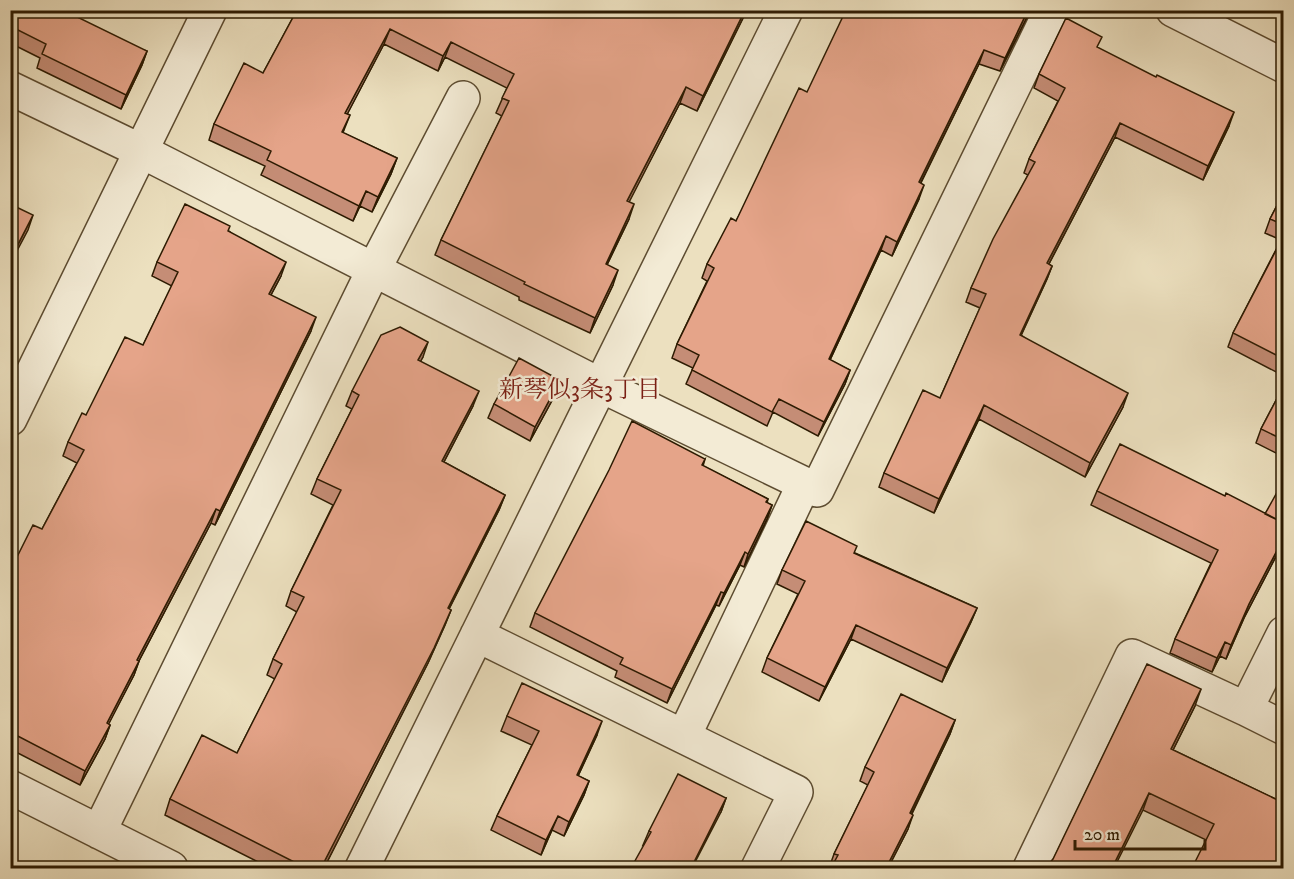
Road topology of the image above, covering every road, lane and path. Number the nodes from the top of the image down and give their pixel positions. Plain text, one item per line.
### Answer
1 (210, 10) edge
2 (786, 10) edge
3 (1052, 10) edge
4 (1173, 10) edge
5 (1284, 66) edge
6 (10, 88) edge
7 (463, 98) dead end
8 (141, 152) junction
9 (373, 271) junction
10 (602, 386) junction
11 (10, 419) edge
12 (804, 484) junction
13 (1284, 633) edge
14 (477, 635) junction
15 (1246, 710) junction
16 (1284, 728) edge
17 (684, 736) junction
18 (10, 787) edge
19 (99, 832) junction
20 (171, 868) edge
21 (362, 868) edge
22 (758, 868) edge
23 (1030, 868) edge

1 - 8 street
2 - 10 street
3 - 12 street
4 - 5 street
6 - 8 street
7 - 9 street
8 - 9 street
8 - 11 street
9 - 10 street
9 - 19 street
10 - 12 street
10 - 14 street
12 - 17 street
13 - 15 street
14 - 17 street
14 - 21 street
15 - 16 street
15 - 23 street
17 - 22 street
18 - 19 street
19 - 20 street

